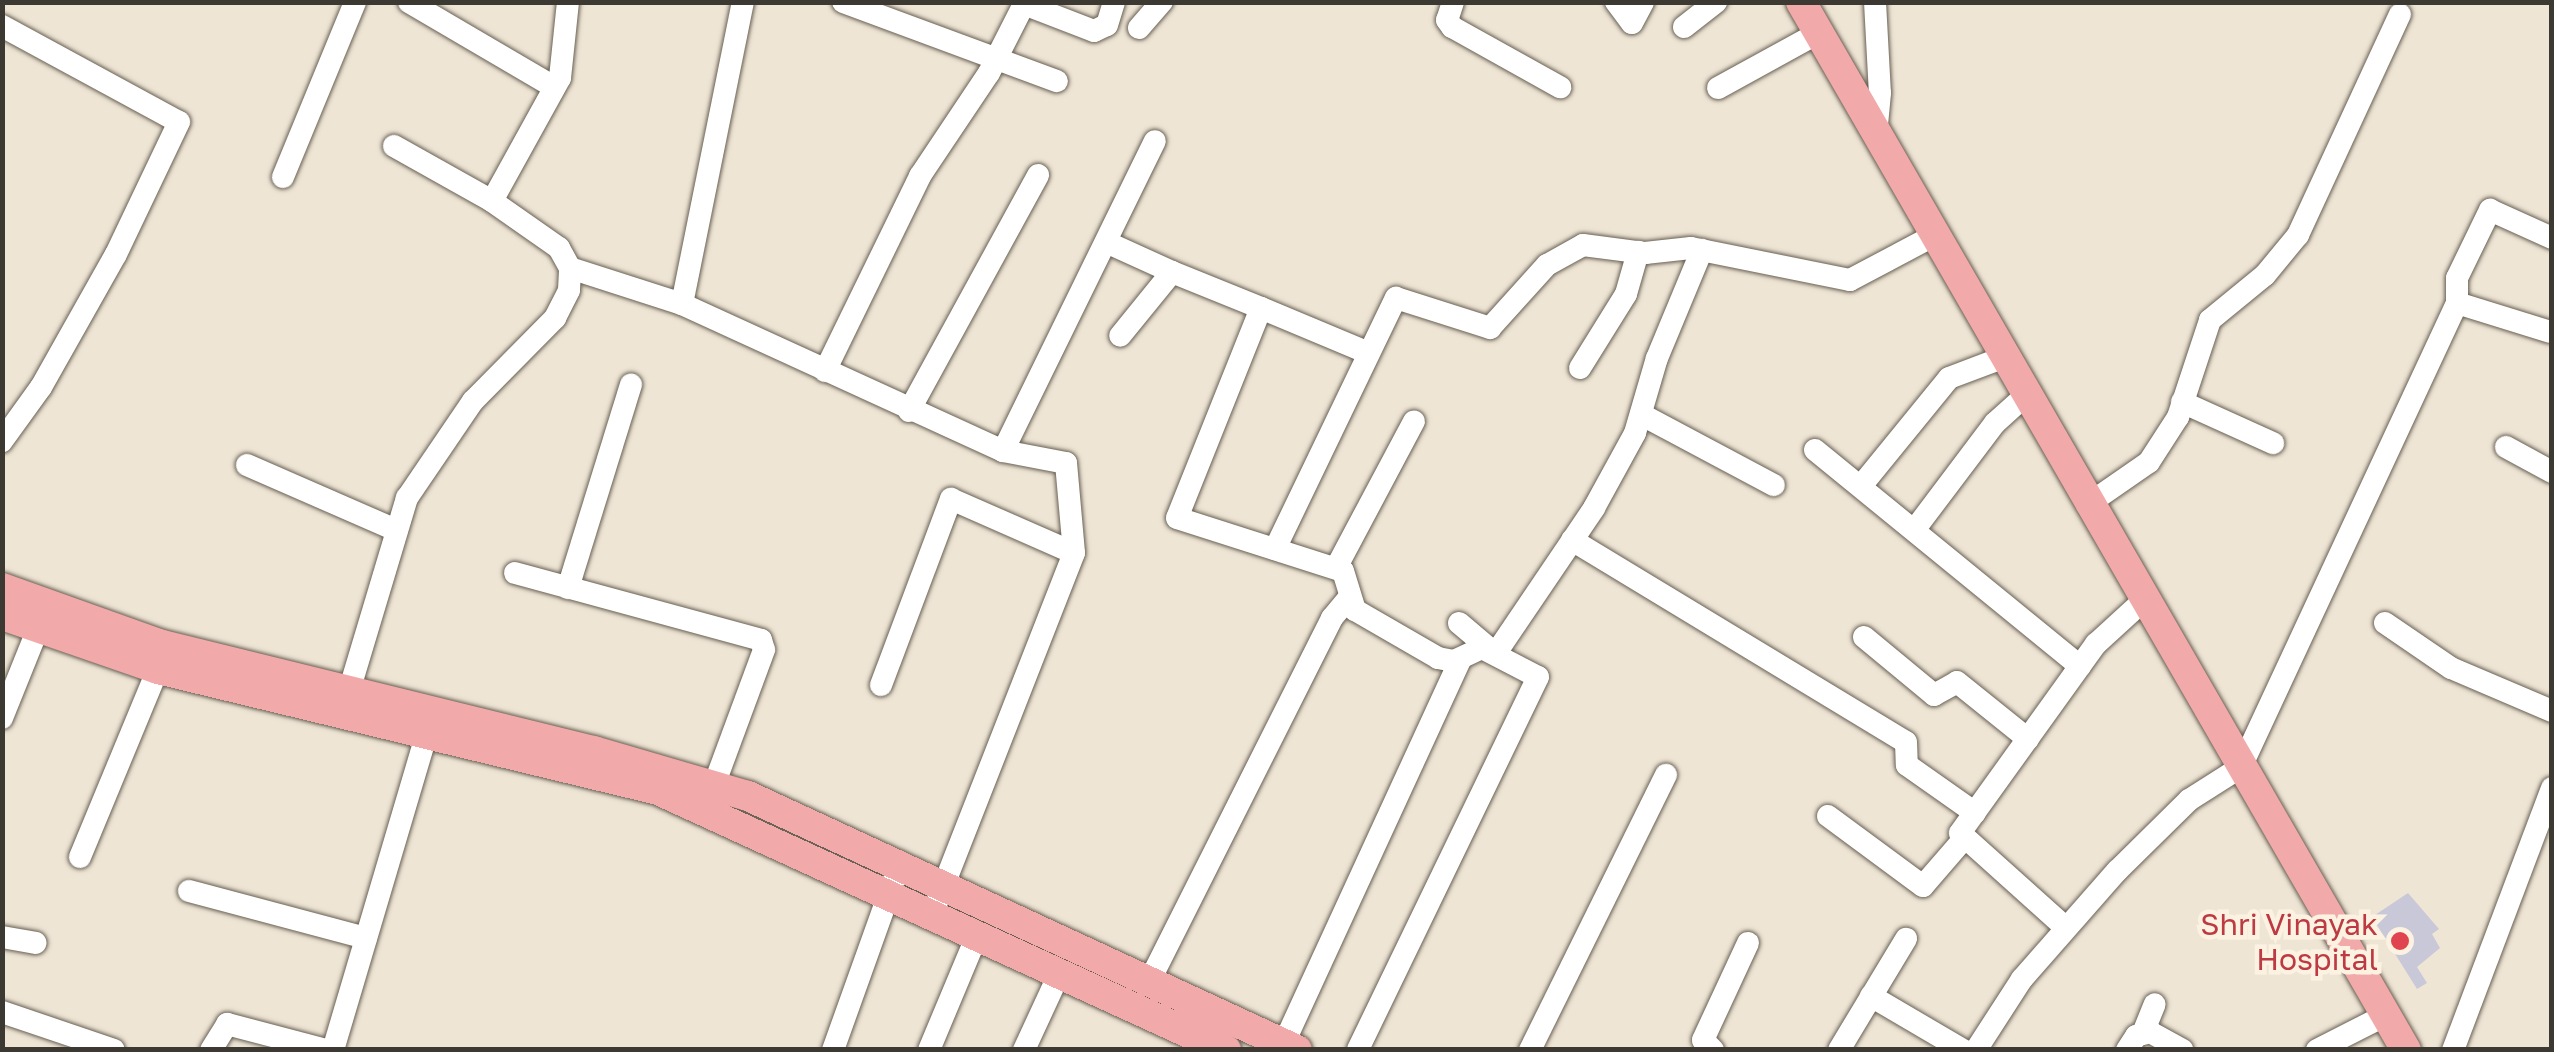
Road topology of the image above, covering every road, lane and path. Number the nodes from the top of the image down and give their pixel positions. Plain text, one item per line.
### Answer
1 (355, 2) edge
2 (408, 2) edge
3 (568, 2) edge
4 (742, 2) edge
5 (843, 2) edge
6 (1114, 2) edge
7 (1162, 2) edge
8 (1453, 2) edge
9 (1616, 2) edge
10 (1643, 2) edge
11 (1716, 2) edge
12 (1801, 2) edge
13 (1875, 2) edge
14 (1025, 3) edge
15 (2400, 14) dead end
16 (2, 26) edge
17 (1684, 27) dead end
18 (1139, 28) dead end
19 (1818, 32) junction
20 (997, 58) junction
21 (1057, 82) dead end
22 (554, 87) junction
23 (1560, 87) dead end
24 (1718, 88) dead end
25 (1876, 135) junction
26 (1155, 141) dead end
27 (394, 146) dead end
28 (1038, 175) dead end
29 (283, 177) dead end
30 (492, 201) junction
31 (1933, 236) junction
32 (2552, 238) edge
33 (1106, 242) junction
34 (1702, 250) junction
35 (1638, 252) junction
36 (570, 268) junction
37 (1172, 272) junction
38 (682, 304) junction
39 (2456, 304) junction
40 (1261, 308) junction
41 (2550, 332) edge
42 (1120, 336) dead end
43 (1366, 352) junction
44 (2002, 358) junction
45 (1580, 368) dead end
46 (825, 371) junction
47 (631, 385) dead end
48 (2024, 397) junction
49 (2182, 402) junction
50 (909, 411) junction
51 (1644, 416) junction
52 (1414, 421) dead end
53 (2, 441) edge
54 (2273, 443) dead end
55 (2506, 448) dead end
56 (1815, 450) dead end
57 (1003, 451) junction
58 (248, 464) dead end
59 (2552, 472) edge
60 (1774, 485) dead end
61 (1862, 486) junction
62 (2087, 506) junction
63 (1914, 528) junction
64 (396, 530) junction
65 (1572, 540) junction
66 (1275, 550) junction
67 (1074, 553) junction
68 (1336, 568) junction
69 (515, 573) dead end
70 (2, 588) edge
71 (568, 588) junction
72 (1348, 599) junction
73 (2143, 601) junction
74 (2, 615) edge
75 (1459, 623) dead end
76 (2385, 623) dead end
77 (37, 631) junction
78 (1864, 637) dead end
79 (1494, 652) junction
80 (1460, 659) junction
81 (2080, 666) junction
82 (158, 669) junction
83 (881, 684) dead end
84 (349, 690) junction
85 (2552, 711) edge
86 (2, 718) edge
87 (426, 736) junction
88 (2028, 738) junction
89 (2241, 767) junction
90 (1666, 776) dead end
91 (714, 785) junction
92 (2552, 788) edge
93 (1975, 813) junction
94 (1828, 816) dead end
95 (1962, 842) junction
96 (80, 857) dead end
97 (895, 879) junction
98 (190, 890) dead end
99 (938, 899) junction
100 (2066, 928) junction
101 (978, 935) junction
102 (2, 937) edge
103 (366, 938) junction
104 (1906, 938) dead end
105 (35, 943) dead end
106 (1748, 943) dead end
107 (1060, 972) junction
108 (1150, 980) junction
109 (1871, 996) junction
110 (2154, 1004) dead end
111 (2, 1012) edge
112 (2386, 1015) junction
113 (2135, 1041) edge
114 (1290, 1046) edge
115 (1704, 1046) edge
116 (114, 1050) edge
117 (211, 1050) edge
118 (330, 1050) edge
119 (833, 1050) edge
120 (929, 1050) edge
121 (1024, 1050) edge
122 (1226, 1050) edge
123 (1358, 1050) edge
124 (1530, 1050) edge
125 (1840, 1050) edge
126 (1963, 1050) edge
127 (1976, 1050) edge
128 (2182, 1050) edge
129 (2316, 1050) edge
130 (2406, 1050) edge
131 (2453, 1050) edge

1 - 29 street
2 - 22 street
3 - 22 street
4 - 38 street
5 - 20 street
6 - 14 street
7 - 18 street
8 - 23 street
9 - 10 street
11 - 17 street
12 - 19 main road
13 - 25 street
14 - 20 street
15 - 49 street
16 - 53 street
19 - 24 street
19 - 25 main road
20 - 21 street
20 - 46 street
22 - 30 street
25 - 31 main road
26 - 33 street
27 - 30 street
28 - 50 street
30 - 36 street
31 - 34 street
31 - 44 main road
32 - 39 street
33 - 37 street
33 - 57 street
34 - 35 street
34 - 51 street
35 - 43 street
35 - 45 street
36 - 38 street
36 - 64 street
37 - 40 street
37 - 42 street
38 - 46 street
39 - 41 street
39 - 89 street
40 - 43 street
40 - 66 street
43 - 66 street
44 - 48 main road
44 - 61 street
46 - 50 street
47 - 71 street
48 - 62 main road
48 - 63 street
49 - 54 street
49 - 62 street
50 - 57 street
51 - 60 street
51 - 65 street
52 - 68 street
55 - 59 street
56 - 61 street
57 - 67 street
58 - 64 street
61 - 63 street
62 - 73 main road
63 - 81 street
64 - 84 street
65 - 79 street
65 - 93 street
66 - 68 street
67 - 83 street
67 - 99 street
68 - 72 street
69 - 71 street
70 - 84 main road
71 - 91 street
72 - 80 street
72 - 108 street
73 - 81 street
73 - 89 main road
74 - 77 main road
75 - 79 street
76 - 85 street
77 - 82 main road
77 - 86 street
78 - 88 street
79 - 80 street
79 - 123 street
80 - 114 street
81 - 88 street
82 - 87 main road
82 - 96 street
84 - 91 main road
87 - 97 main road
87 - 103 street
88 - 93 street
89 - 100 street
89 - 112 main road
90 - 124 street
91 - 97 main road
92 - 131 street
93 - 95 street
94 - 95 street
95 - 100 street
97 - 99 main road
97 - 119 street
98 - 103 street
99 - 101 main road
99 - 108 main road
100 - 127 street
101 - 107 main road
101 - 120 street
102 - 105 street
103 - 118 street
104 - 109 street
106 - 115 street
107 - 121 street
107 - 122 main road
108 - 114 main road
109 - 125 street
109 - 126 street
110 - 113 street
111 - 116 street
112 - 129 street
112 - 130 main road
113 - 128 street
117 - 118 street

